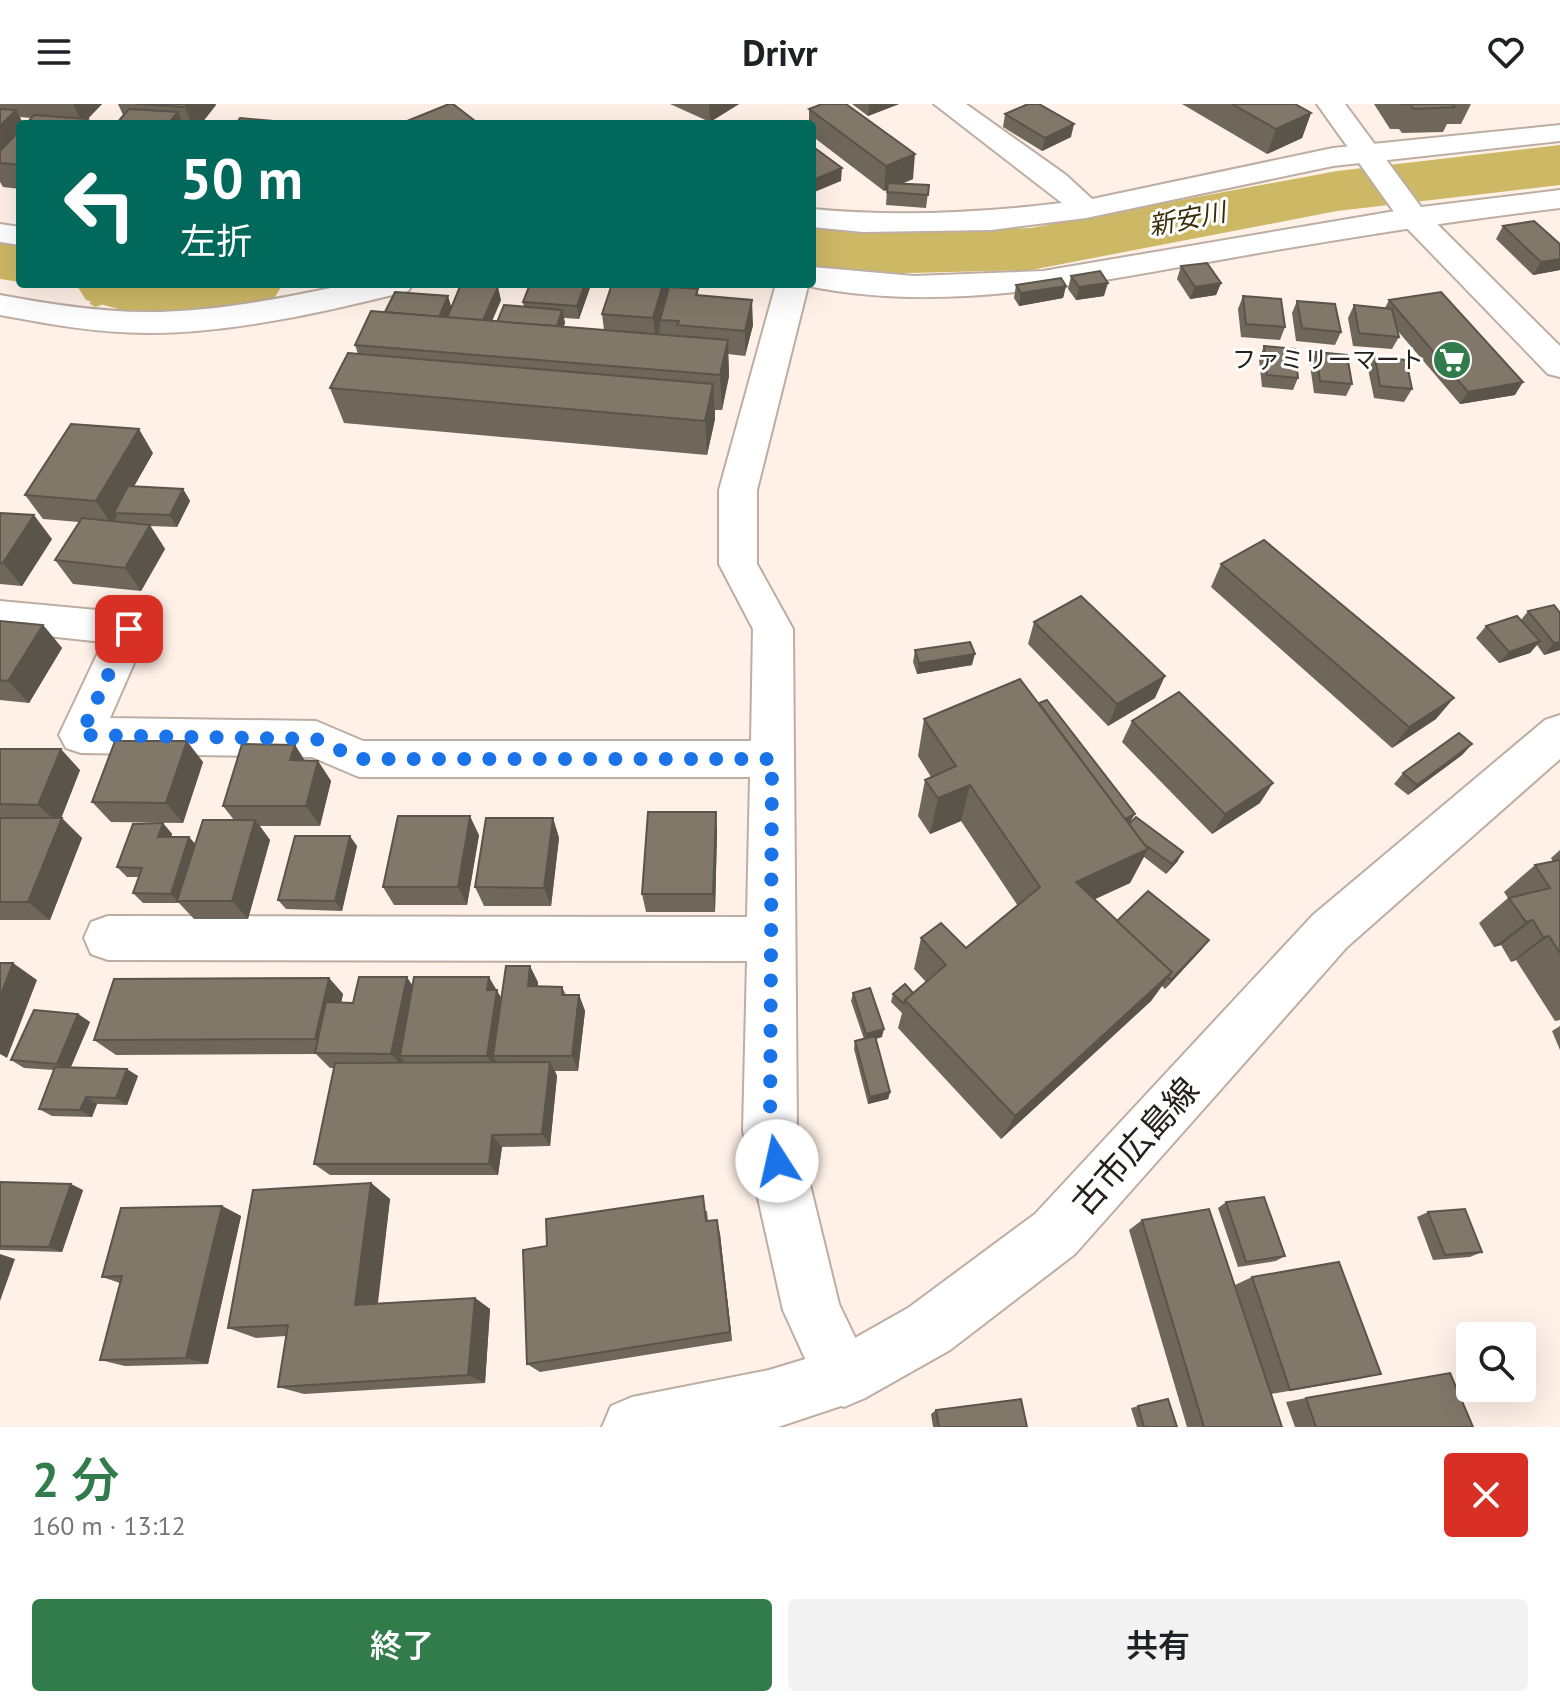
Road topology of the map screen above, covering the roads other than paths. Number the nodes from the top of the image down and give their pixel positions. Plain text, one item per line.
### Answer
1 (1331, 104) edge
2 (964, 107) edge
3 (1560, 133) edge
4 (1369, 156) junction
5 (1560, 199) edge
6 (1086, 209) junction
7 (1409, 211) junction
8 (816, 218) edge
9 (816, 277) edge
10 (378, 288) edge
11 (791, 288) edge
12 (0, 305) edge
13 (1560, 366) edge
14 (0, 616) edge
15 (1560, 733) edge
16 (772, 759) junction
17 (108, 938) dead end
18 (771, 939) junction
19 (844, 1377) junction
20 (632, 1427) edge

1 - 4 street
2 - 6 street
3 - 4 street
4 - 6 street
4 - 7 street
5 - 7 street
6 - 8 street
7 - 9 street
7 - 13 street
10 - 12 street
11 - 16 street
14 - 16 street
15 - 19 street, 古市広島線
16 - 18 street
17 - 18 street
18 - 19 street
19 - 20 street, 古市広島線

